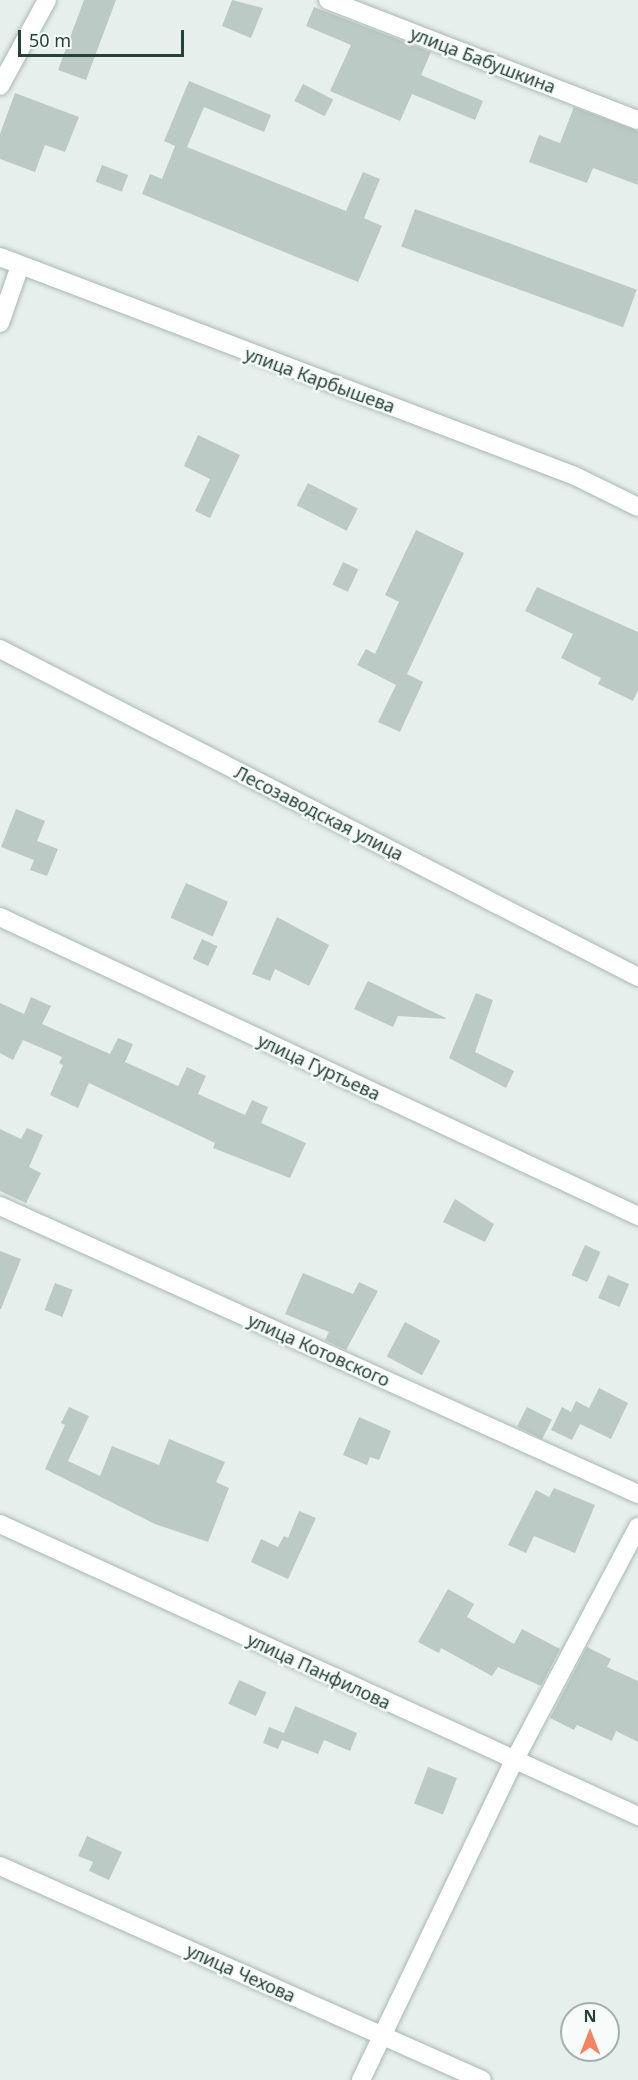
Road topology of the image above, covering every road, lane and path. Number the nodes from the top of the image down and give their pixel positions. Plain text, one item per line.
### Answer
1 (47, 0) edge
2 (328, 0) edge
3 (0, 86) edge
4 (638, 120) edge
5 (0, 257) edge
6 (20, 267) junction
7 (0, 323) edge
8 (638, 507) edge
9 (0, 649) edge
10 (0, 917) edge
11 (638, 976) edge
12 (0, 1206) edge
13 (638, 1216) edge
14 (638, 1494) edge
15 (0, 1524) edge
16 (638, 1527) edge
17 (514, 1761) junction
18 (638, 1816) edge
19 (0, 1866) edge
20 (381, 2036) junction
21 (361, 2080) edge
22 (482, 2080) edge

1 - 3 street
2 - 4 street, улица Бабушкина
5 - 6 street, улица Карбышева
6 - 7 street
6 - 8 street, улица Карбышева
9 - 11 street, Лесозаводская улица
10 - 13 street, улица Гуртьева
12 - 14 street, улица Котовского
15 - 17 street, улица Панфилова
16 - 17 street
17 - 18 street, улица Панфилова
17 - 20 street
19 - 20 street, улица Чехова
20 - 21 street
20 - 22 street, улица Чехова

